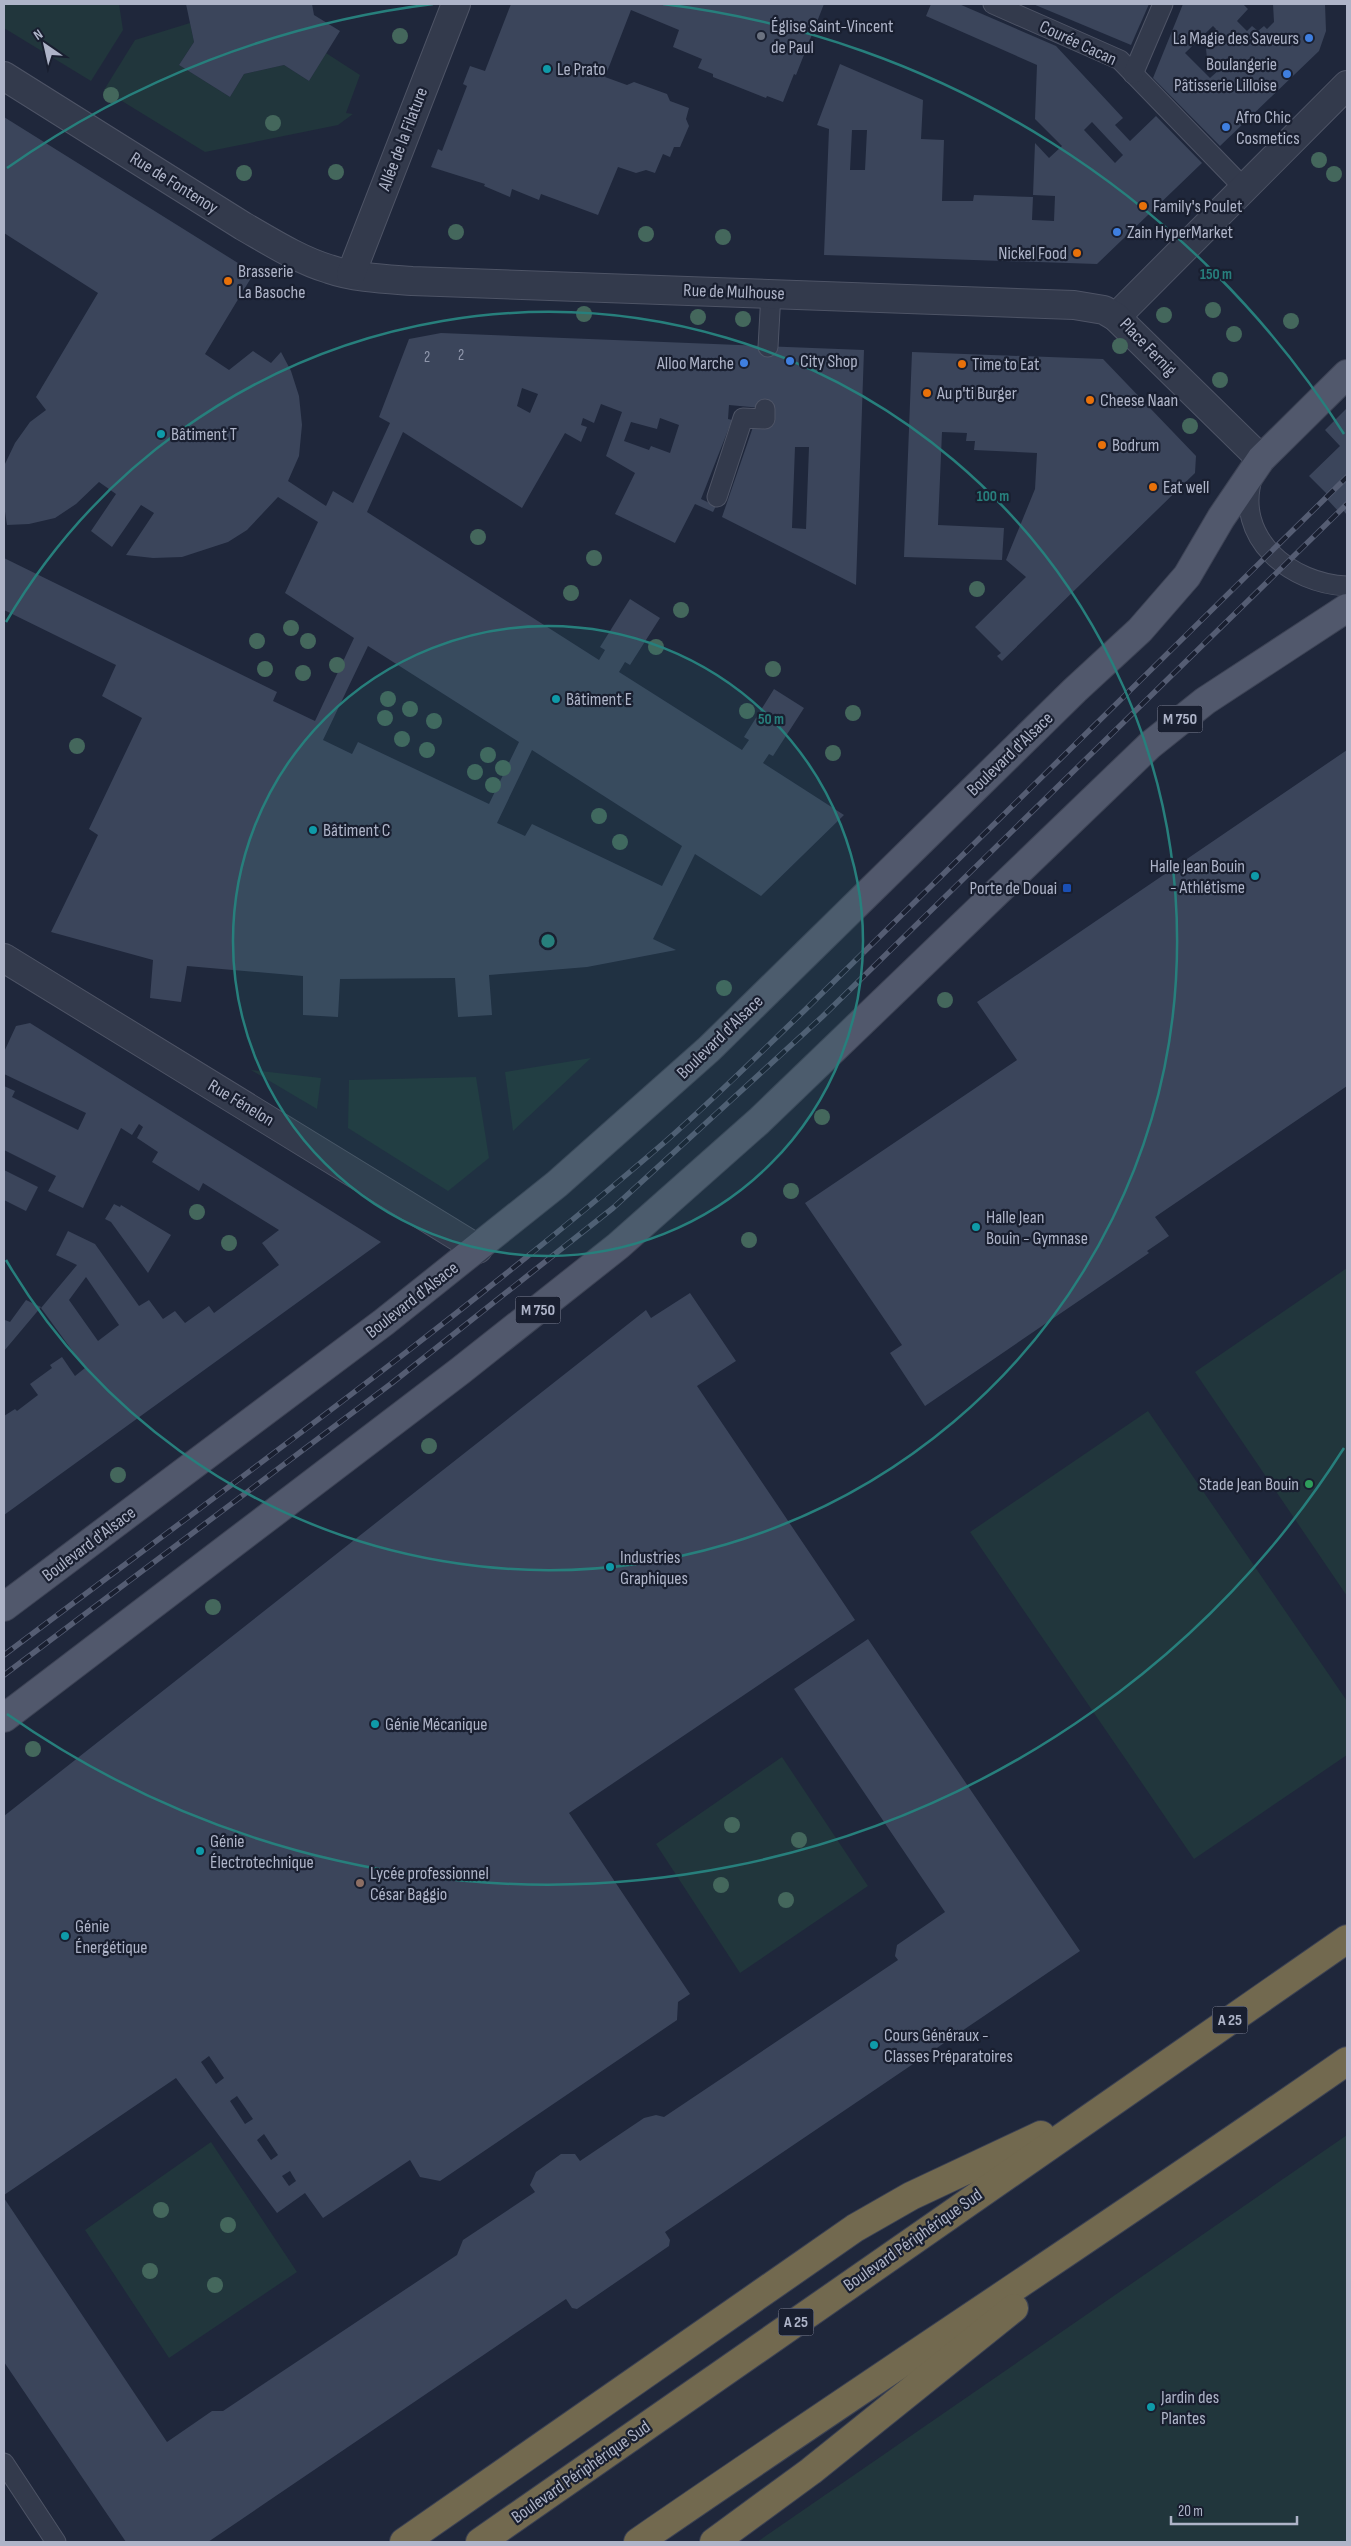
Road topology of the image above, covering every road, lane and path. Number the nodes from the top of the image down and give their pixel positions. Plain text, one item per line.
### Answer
1 (456, 4) edge
2 (993, 4) edge
3 (1164, 4) edge
4 (1133, 74) junction
5 (4, 76) edge
6 (1347, 85) edge
7 (1243, 187) junction
8 (351, 274) junction
9 (771, 293) junction
10 (1116, 317) junction
11 (768, 347) dead end
12 (1347, 374) edge
13 (765, 409) dead end
14 (1261, 459) junction
15 (718, 497) dead end
16 (1347, 586) edge
17 (1347, 608) edge
18 (7, 968) edge
19 (478, 1248) junction
20 (4, 1607) edge
21 (4, 1718) edge
22 (1347, 1939) edge
23 (1347, 2061) edge
24 (1112, 2101) junction
25 (1164, 2189) junction
26 (4, 2463) edge
27 (56, 2542) edge
28 (404, 2542) edge
29 (480, 2542) edge
30 (638, 2542) edge
31 (714, 2542) edge

1 - 8 street, Allée de la Filature
2 - 4 lane, Courée Cacan
3 - 4 lane, Courée Cacan
4 - 7 lane, Courée Cacan
5 - 8 street, Rue de Fontenoy
6 - 7 street, Place Fernig
7 - 10 street, Place Fernig
8 - 9 street, Rue de Mulhouse
9 - 10 street, Rue de Mulhouse
9 - 11 lane
10 - 14 street, Place Fernig
12 - 14 main road, Boulevard d'Alsace
13 - 15 lane
14 - 16 lane
14 - 19 main road, Boulevard d'Alsace
17 - 21 main road, M 750
18 - 19 street, Rue Fénelon
19 - 20 main road, Boulevard d'Alsace
22 - 24 highway, Boulevard Périphérique Sud / A 25
23 - 25 highway
24 - 28 highway
24 - 29 highway, Boulevard Périphérique Sud / A 25
25 - 30 highway
25 - 31 highway
26 - 27 lane

